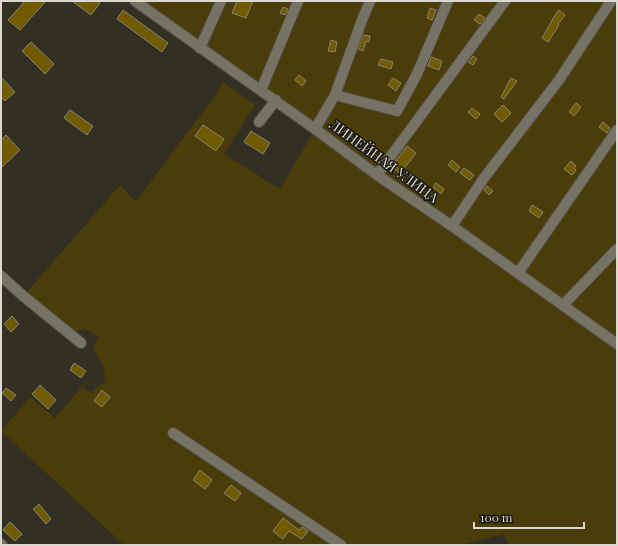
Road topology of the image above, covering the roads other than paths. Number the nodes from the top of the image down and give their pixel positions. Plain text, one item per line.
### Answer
1 (135, 1) edge
2 (221, 1) edge
3 (298, 1) edge
4 (370, 1) edge
5 (448, 1) edge
6 (505, 1) edge
7 (611, 1) edge
8 (200, 48) junction
9 (261, 90) junction
10 (335, 96) junction
11 (276, 100) junction
12 (259, 122) dead end
13 (315, 128) junction
14 (617, 130) edge
15 (377, 176) junction
16 (452, 226) junction
17 (617, 249) edge
18 (518, 273) junction
19 (1, 276) edge
20 (563, 305) junction
21 (81, 343) dead end
22 (617, 344) edge
23 (173, 433) dead end
24 (341, 545) edge

1 - 8 street, ЛИНЕЙНАЯ УЛИЦА
2 - 8 street
3 - 9 street
4 - 10 street
5 - 10 street
6 - 15 street
7 - 16 street
8 - 9 street, ЛИНЕЙНАЯ УЛИЦА
9 - 11 street, ЛИНЕЙНАЯ УЛИЦА
10 - 13 street
11 - 12 street
11 - 13 street, ЛИНЕЙНАЯ УЛИЦА
13 - 15 street, ЛИНЕЙНАЯ УЛИЦА
14 - 18 street
15 - 16 street, ЛИНЕЙНАЯ УЛИЦА
16 - 18 street, ЛИНЕЙНАЯ УЛИЦА
17 - 20 street
18 - 20 street, ЛИНЕЙНАЯ УЛИЦА
19 - 21 street
20 - 22 street, ЛИНЕЙНАЯ УЛИЦА
23 - 24 street

